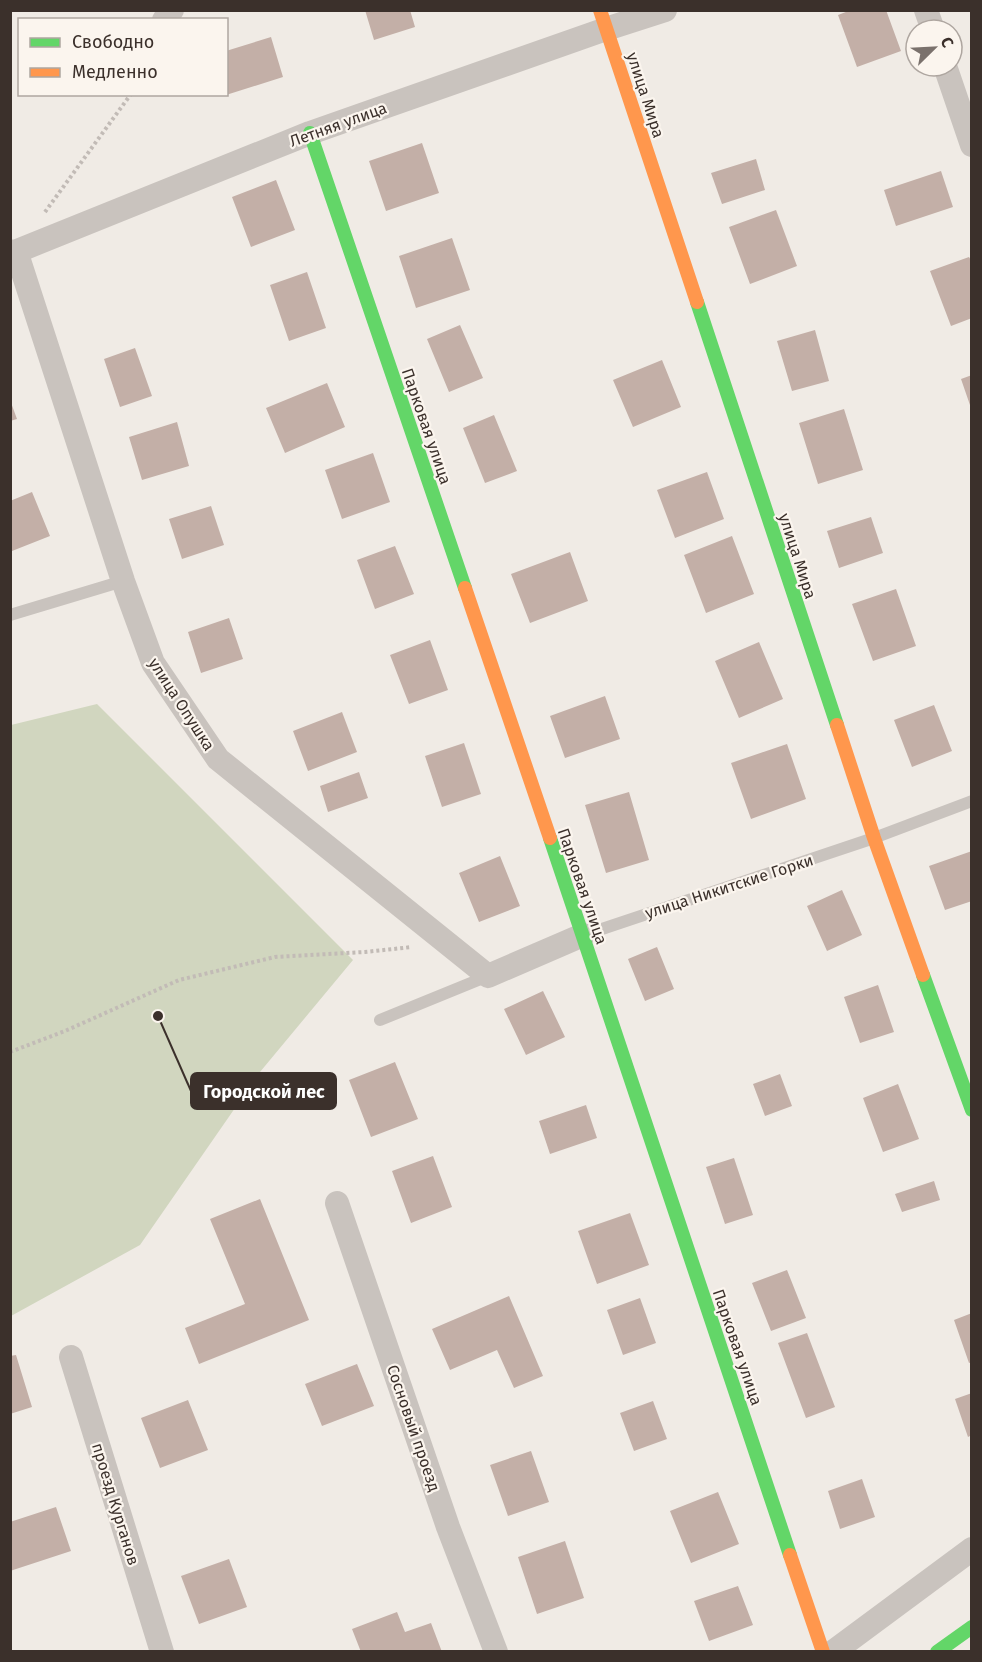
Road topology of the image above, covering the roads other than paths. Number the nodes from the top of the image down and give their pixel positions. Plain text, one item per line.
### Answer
1 (664, 10) edge
2 (603, 20) edge
3 (949, 78) edge
4 (310, 133) junction
5 (972, 145) edge
6 (13, 253) edge
7 (123, 581) junction
8 (10, 615) edge
9 (972, 801) edge
10 (874, 838) junction
11 (583, 935) junction
12 (488, 976) junction
13 (380, 1020) dead end
14 (972, 1110) edge
15 (337, 1203) dead end
16 (71, 1357) dead end
17 (972, 1549) edge
18 (972, 1627) edge
19 (162, 1652) edge
20 (496, 1652) edge
21 (823, 1652) edge
22 (832, 1652) edge
23 (937, 1652) edge

1 - 2 street, Летняя улица
2 - 4 street, Летняя улица
2 - 10 street, улица Мира
3 - 5 street
4 - 6 street, Летняя улица
4 - 11 street, Парковая улица
6 - 7 street, улица Опушка
7 - 8 lane
7 - 12 street, улица Опушка
9 - 10 lane, улица Никитские Горки
10 - 11 lane, улица Никитские Горки
10 - 14 street, улица Мира
11 - 12 street, улица Никитские Горки
11 - 21 street, Парковая улица
12 - 13 lane
15 - 20 street, Сосновый проезд
16 - 19 street, проезд Курганов
17 - 22 street
18 - 23 street

